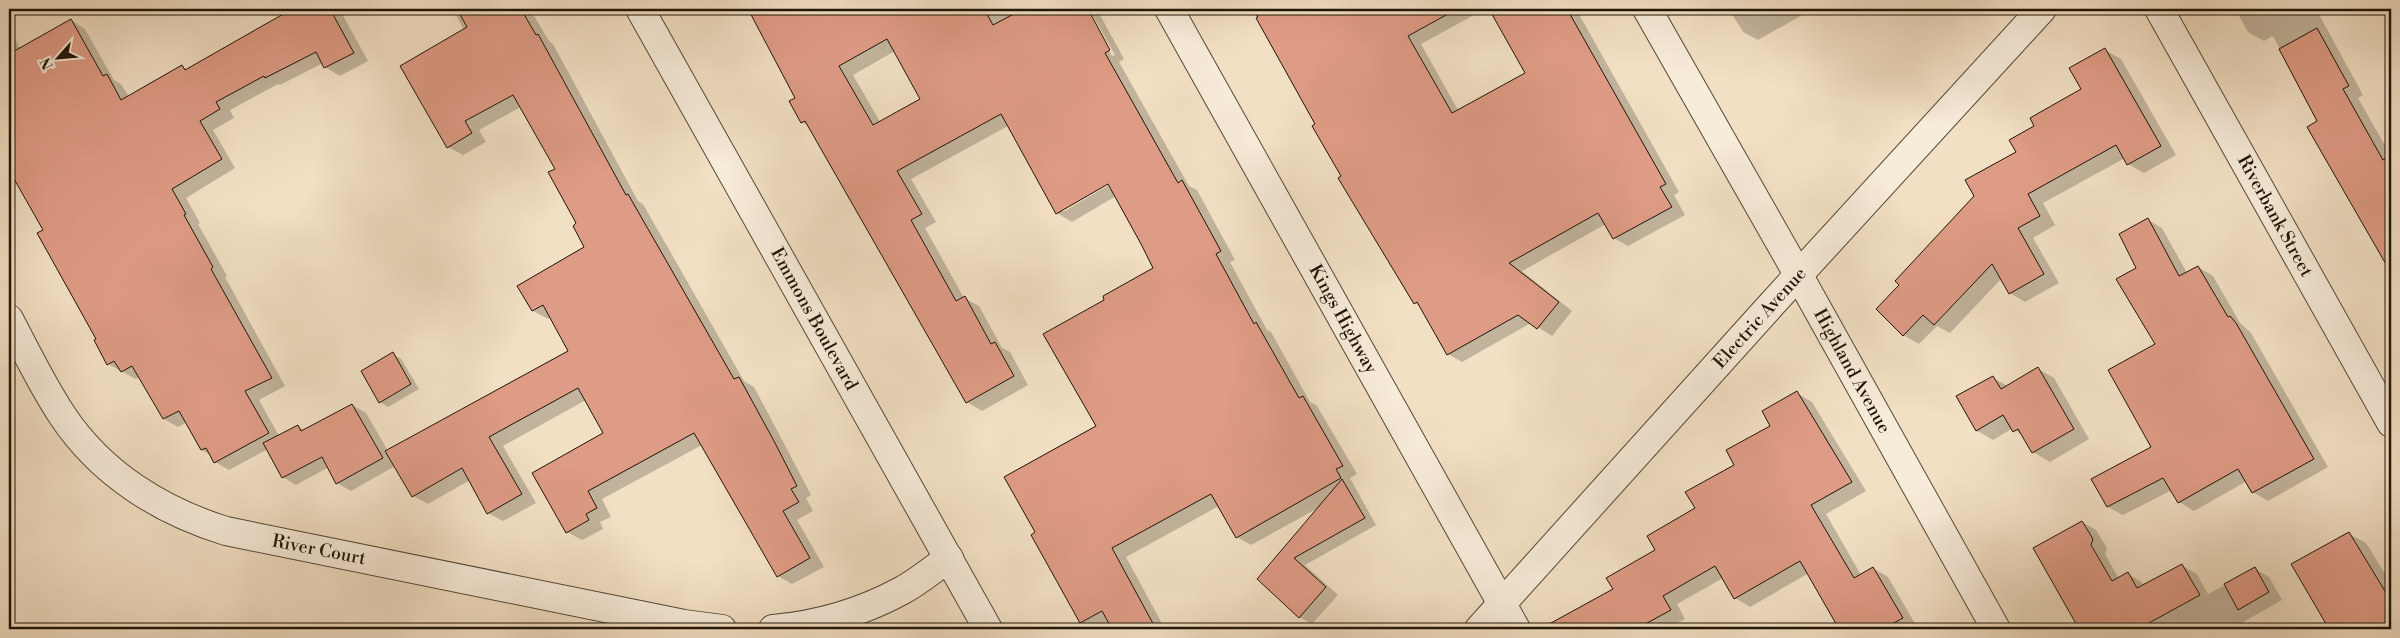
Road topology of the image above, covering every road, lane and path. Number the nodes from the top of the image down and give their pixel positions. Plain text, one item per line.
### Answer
1 (640, 9) edge
2 (1169, 9) edge
3 (1646, 9) edge
4 (2042, 9) edge
5 (2159, 9) edge
6 (1799, 276) junction
7 (9, 319) edge
8 (2391, 423) edge
9 (949, 558) junction
10 (1502, 604) junction
11 (722, 629) edge
12 (773, 629) edge
13 (988, 629) edge
14 (1479, 629) edge
15 (1516, 629) edge
16 (1996, 629) edge

1 - 9 street, Emmons Boulevard
2 - 10 street, Kings Highway
3 - 6 street, Highland Avenue
4 - 6 street, Electric Avenue
5 - 8 street, Riverbank Street
6 - 10 street, Electric Avenue
6 - 16 street, Highland Avenue
7 - 11 street, River Court
9 - 12 street
9 - 13 street, Emmons Boulevard
10 - 14 street, Electric Avenue
10 - 15 street, Kings Highway

